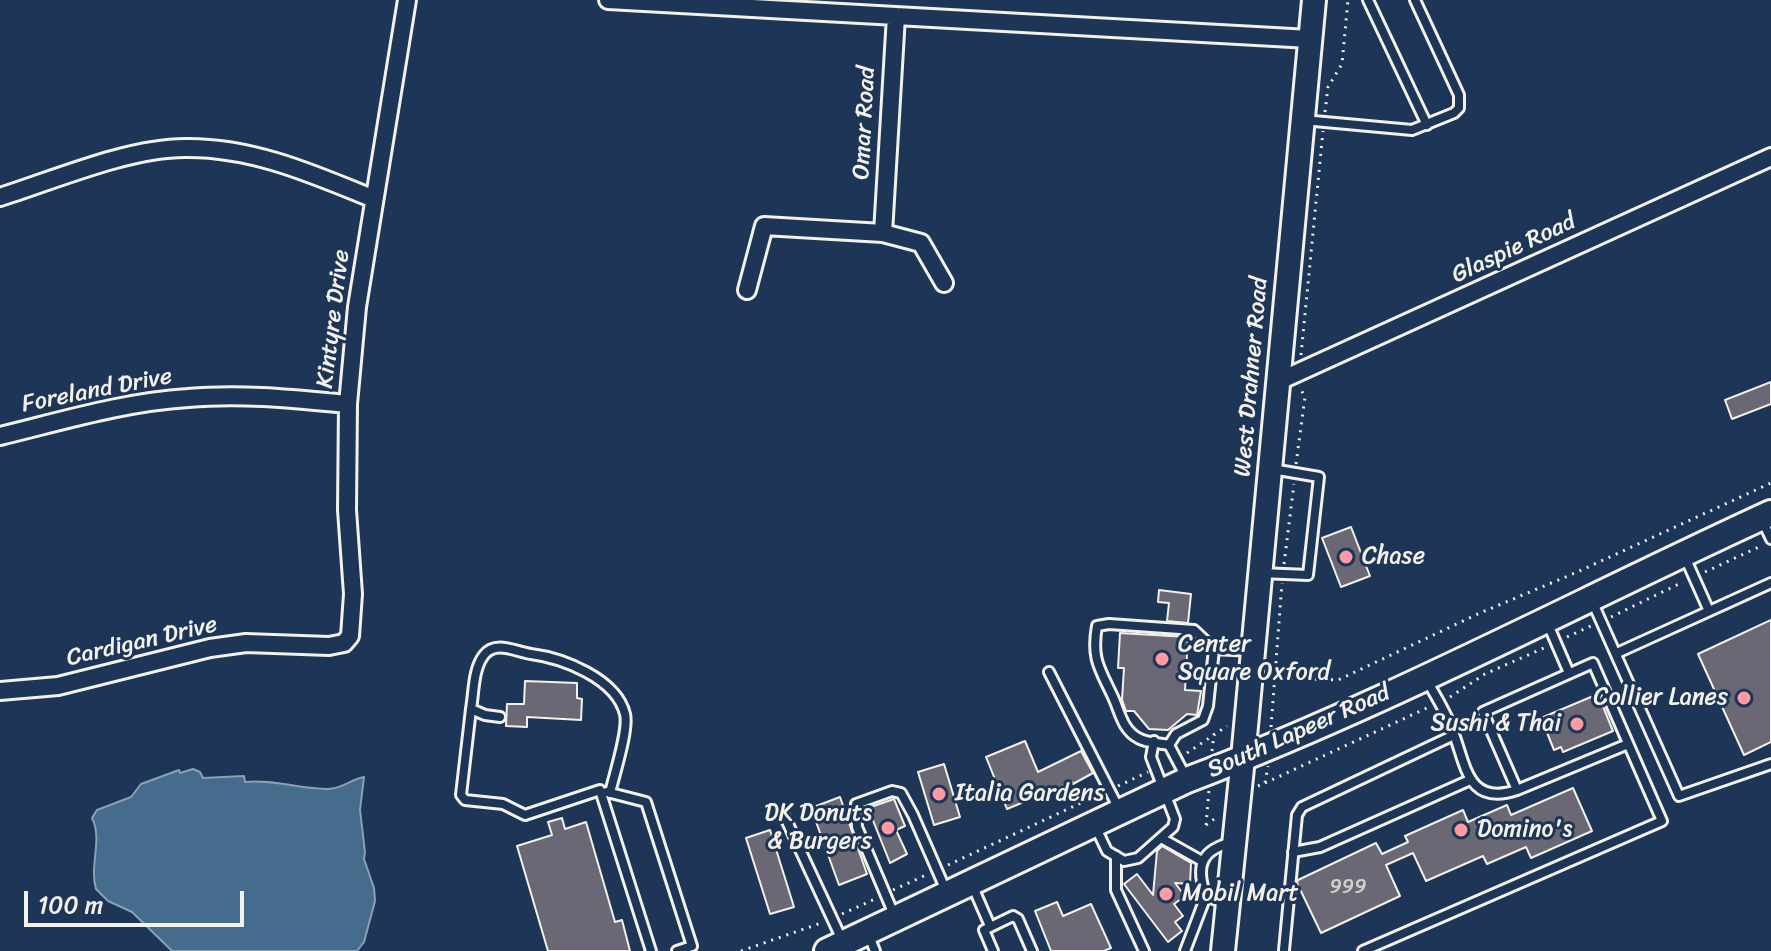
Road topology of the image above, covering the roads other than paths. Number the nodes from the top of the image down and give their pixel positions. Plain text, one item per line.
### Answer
1 (407, 0) edge
2 (608, 0) edge
3 (1314, 0) edge
4 (1368, 0) edge
5 (1415, 0) edge
6 (896, 16) junction
7 (1310, 39) junction
8 (1313, 121) junction
9 (1427, 125) junction
10 (1771, 157) edge
11 (0, 197) edge
12 (374, 199) junction
13 (883, 233) junction
14 (944, 283) dead end
15 (747, 290) dead end
16 (1277, 382) junction
17 (348, 404) junction
18 (0, 436) edge
19 (1269, 468) junction
20 (1769, 528) edge
21 (1684, 554) junction
22 (1260, 573) junction
23 (1771, 583) edge
24 (1596, 610) junction
25 (1709, 611) junction
26 (1551, 632) junction
27 (344, 643) joint
28 (1214, 649) junction
29 (1253, 651) junction
30 (1617, 653) junction
31 (1049, 672) dead end
32 (1569, 673) junction
33 (1425, 678) junction
34 (0, 691) edge
35 (471, 709) junction
36 (500, 717) dead end
37 (1454, 735) junction
38 (1154, 741) junction
39 (1628, 744) junction
40 (1169, 745) junction
41 (1243, 758) junction
42 (1771, 764) edge
43 (1181, 769) junction
44 (1159, 780) junction
45 (1470, 780) junction
46 (1517, 790) junction
47 (605, 791) junction
48 (1115, 800) junction
49 (783, 813) dead end
50 (1094, 824) junction
51 (1161, 838) junction
52 (1234, 842) junction
53 (1293, 852) junction
54 (1116, 856) junction
55 (1202, 861) junction
56 (971, 882) junction
57 (947, 894) junction
58 (1206, 896) junction
59 (1228, 905) junction
60 (895, 918) junction
61 (990, 926) junction
62 (871, 941) edge
63 (835, 947) edge
64 (651, 951) edge
65 (677, 951) edge
66 (993, 951) edge
67 (1032, 951) edge
68 (1144, 951) edge
69 (1185, 951) edge
70 (1223, 951) edge
71 (1282, 951) edge
72 (1292, 951) edge
73 (1363, 951) edge

1 - 12 street, Kintyre Drive
2 - 6 street
3 - 7 street, West Drahner Road
4 - 9 lane
5 - 9 lane
6 - 7 street
6 - 13 street, Omar Road
7 - 8 street, West Drahner Road
8 - 9 lane
8 - 16 street, West Drahner Road
10 - 16 street, Glaspie Road
11 - 12 street
12 - 17 street, Kintyre Drive
13 - 14 street
13 - 15 street
16 - 19 street, West Drahner Road
17 - 18 street, Foreland Drive
17 - 27 street, Kintyre Drive
19 - 22 street, West Drahner Road
19 - 22 lane
20 - 21 main road, South Lapeer Road
21 - 24 main road, South Lapeer Road
21 - 25 lane
22 - 29 street, West Drahner Road
23 - 25 lane
24 - 26 main road, South Lapeer Road
24 - 30 lane
25 - 30 lane
26 - 32 lane
26 - 33 main road, South Lapeer Road
27 - 34 street, Cardigan Drive
28 - 29 lane
28 - 38 lane
28 - 40 lane
29 - 41 street, West Drahner Road
30 - 42 lane
31 - 48 lane
32 - 39 lane
32 - 46 lane
33 - 37 lane
33 - 41 main road, South Lapeer Road
35 - 36 lane
35 - 47 lane
35 - 47 lane
37 - 45 lane
37 - 53 lane
38 - 40 lane
38 - 44 lane
39 - 46 lane
39 - 73 lane
40 - 43 lane
41 - 43 main road, South Lapeer Road
41 - 52 street, West Drahner Road
43 - 44 main road, South Lapeer Road
44 - 48 main road, South Lapeer Road
44 - 51 lane
45 - 46 lane
45 - 53 lane
47 - 64 lane
47 - 65 lane
48 - 50 main road, South Lapeer Road
49 - 63 lane
50 - 54 lane
50 - 56 main road, South Lapeer Road
51 - 54 lane
51 - 55 lane
52 - 55 lane
52 - 59 street, West Drahner Road
53 - 71 lane
54 - 68 lane
55 - 58 lane
56 - 57 main road, South Lapeer Road
56 - 61 lane
57 - 60 main road, South Lapeer Road
57 - 60 lane
58 - 59 lane
58 - 69 lane
59 - 70 street, West Drahner Road
60 - 62 main road, South Lapeer Road
61 - 66 lane
61 - 67 lane
62 - 63 main road, South Lapeer Road
71 - 72 lane

